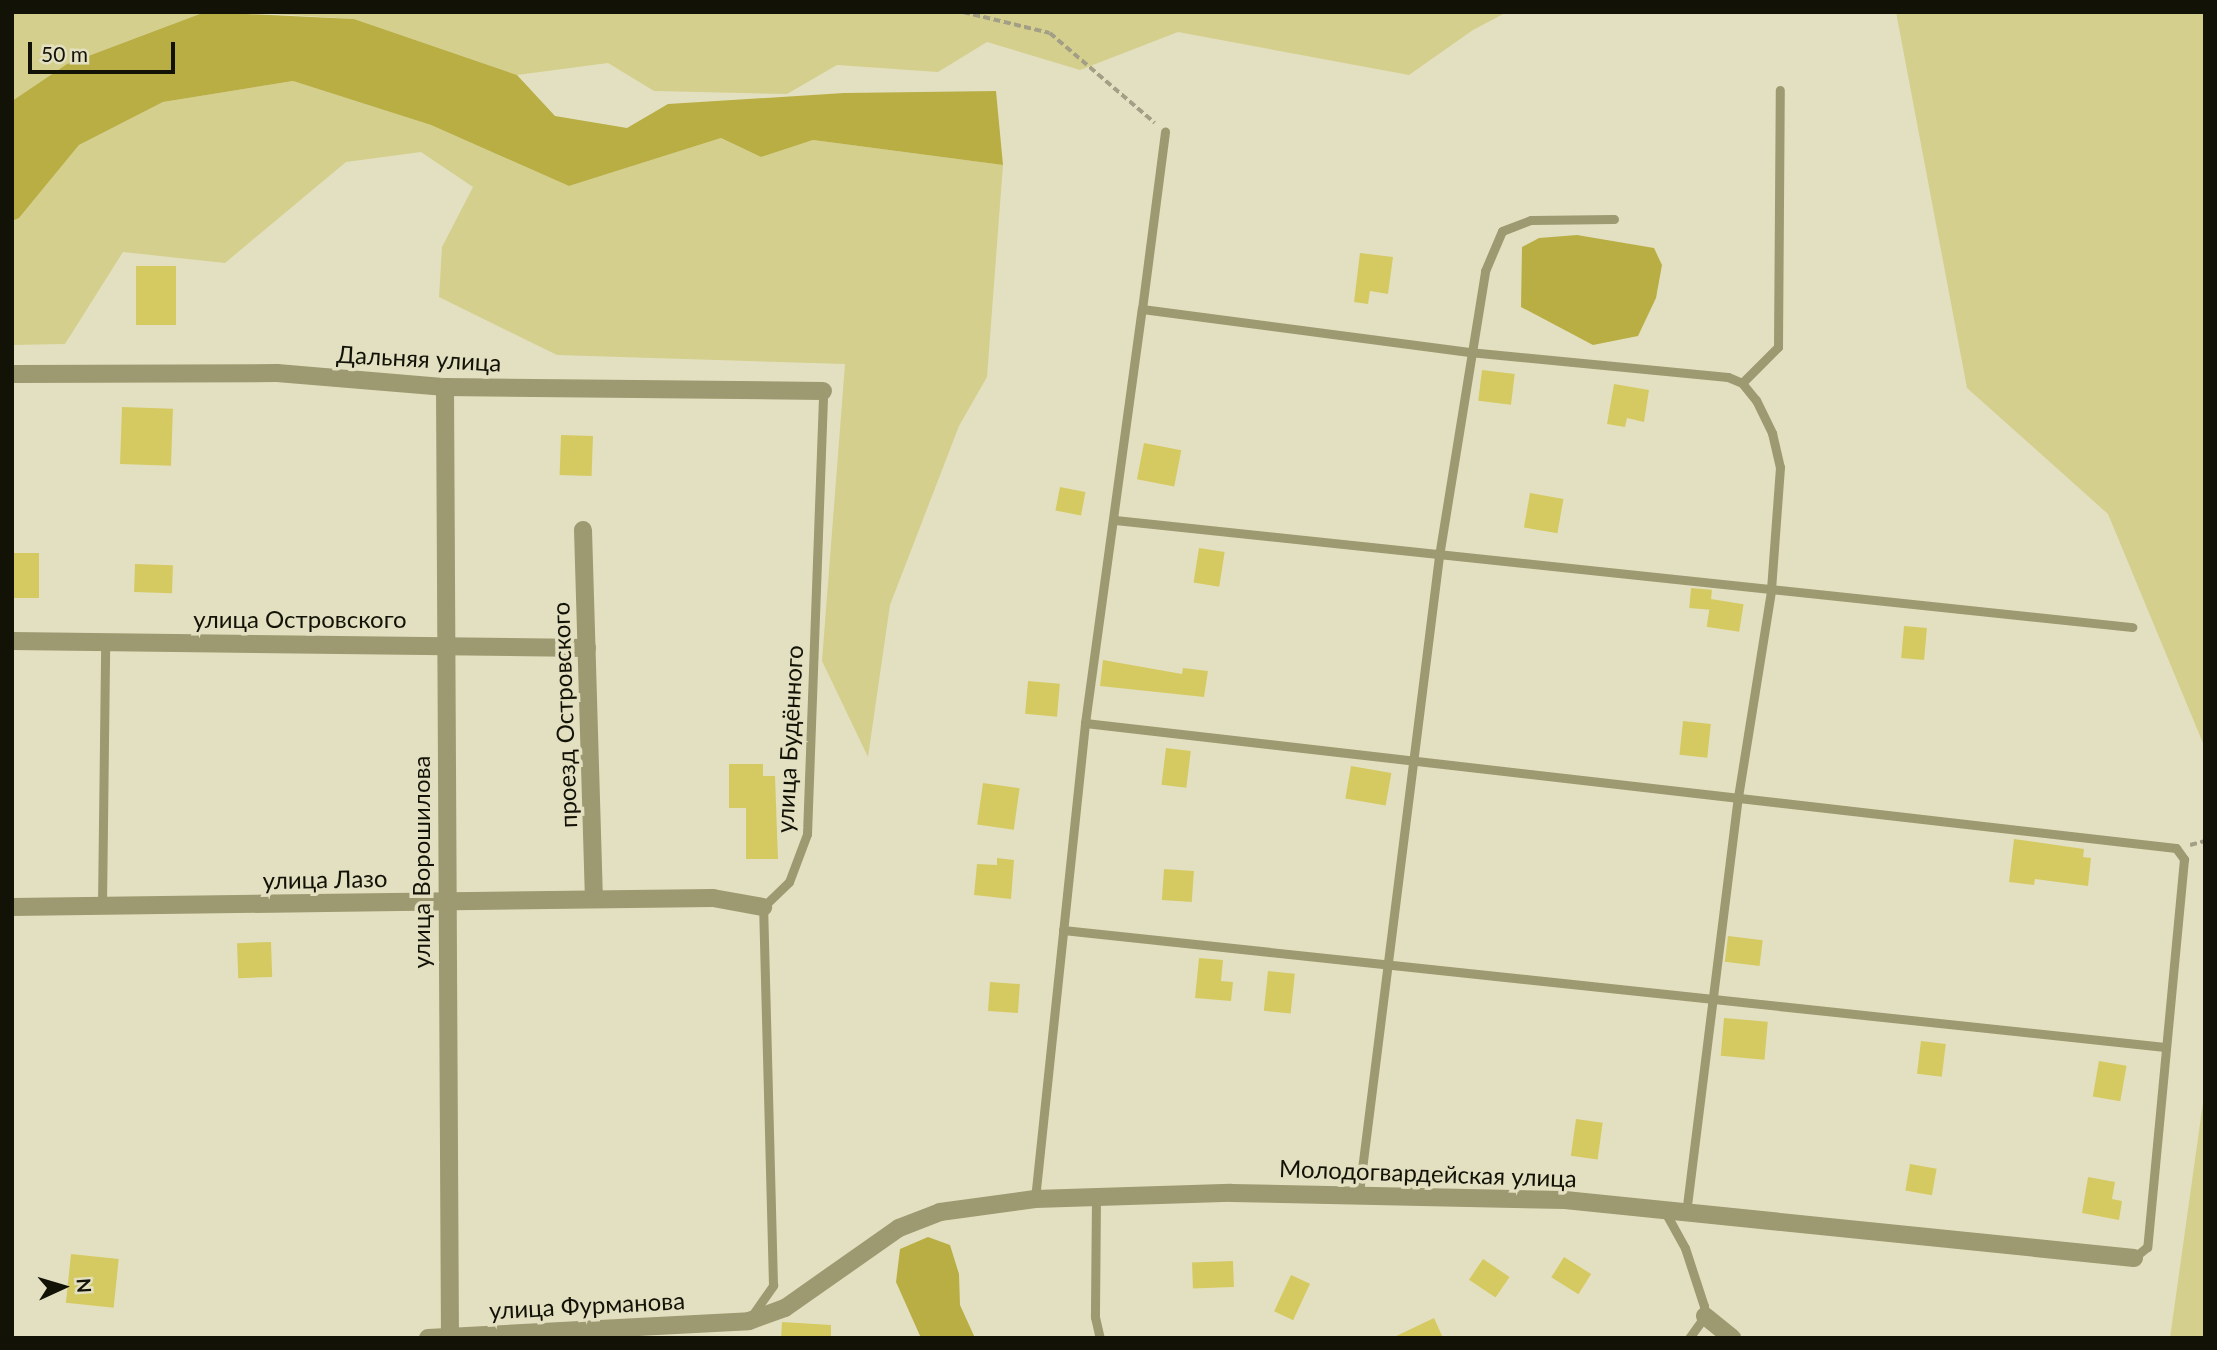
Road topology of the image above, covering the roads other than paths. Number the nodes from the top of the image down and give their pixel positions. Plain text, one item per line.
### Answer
1 (1780, 90) dead end
2 (1164, 131) road end
3 (1614, 219) dead end
4 (1142, 309) junction
5 (1469, 352) junction
6 (12, 374) edge
7 (1742, 383) junction
8 (445, 387) junction
9 (823, 391) joint
10 (1115, 520) junction
11 (583, 530) dead end
12 (1439, 555) junction
13 (1771, 591) junction
14 (2132, 627) dead end
15 (12, 641) edge
16 (105, 643) junction
17 (444, 644) junction
18 (587, 648) junction
19 (1085, 723) junction
20 (1416, 758) junction
21 (1738, 796) junction
22 (594, 899) junction
23 (446, 901) junction
24 (102, 906) junction
25 (12, 907) edge
26 (763, 907) junction
27 (1063, 930) junction
28 (1391, 967) junction
29 (1714, 1002) junction
30 (2165, 1047) junction
31 (1359, 1193) junction
32 (1096, 1196) junction
33 (1035, 1199) junction
34 (1664, 1209) junction
35 (1685, 1212) junction
36 (2134, 1258) joint
37 (1705, 1316) junction
38 (748, 1330) edge
39 (450, 1337) edge
40 (428, 1338) edge
41 (1100, 1338) edge
42 (1689, 1338) edge
43 (1732, 1338) edge

1 - 7 lane
2 - 4 lane
3 - 5 lane
4 - 5 lane
4 - 10 lane
5 - 7 lane
5 - 12 lane
6 - 8 street, Дальняя улица
7 - 13 lane
8 - 9 street, Дальняя улица
8 - 17 street, улица Ворошилова
9 - 26 lane, улица Будённого
10 - 12 lane
10 - 19 lane
11 - 18 street, проезд Островского
12 - 13 lane
12 - 20 lane
13 - 14 lane
13 - 21 lane
15 - 16 street, улица Островского
16 - 17 street, улица Островского
16 - 24 lane
17 - 18 street, улица Островского
17 - 23 street, улица Ворошилова
18 - 22 street, проезд Островского
19 - 20 lane
19 - 27 lane
20 - 21 lane
20 - 28 lane
21 - 29 lane
21 - 30 lane
22 - 23 street, улица Лазо
22 - 26 street, улица Лазо
23 - 24 street, улица Лазо
23 - 39 street, улица Ворошилова
24 - 25 street, улица Лазо
26 - 38 lane
27 - 28 lane
27 - 33 lane
28 - 29 lane
28 - 31 lane
29 - 30 lane
29 - 35 lane
30 - 36 lane
31 - 32 street, Молодогвардейская улица
31 - 34 street, Молодогвардейская улица
32 - 33 street, Молодогвардейская улица
32 - 41 lane
33 - 38 street, Молодогвардейская улица
34 - 35 street, Молодогвардейская улица
34 - 37 lane
35 - 36 street, Молодогвардейская улица
37 - 42 lane
37 - 43 street
38 - 39 street, улица Фурманова
39 - 40 street, улица Фурманова

